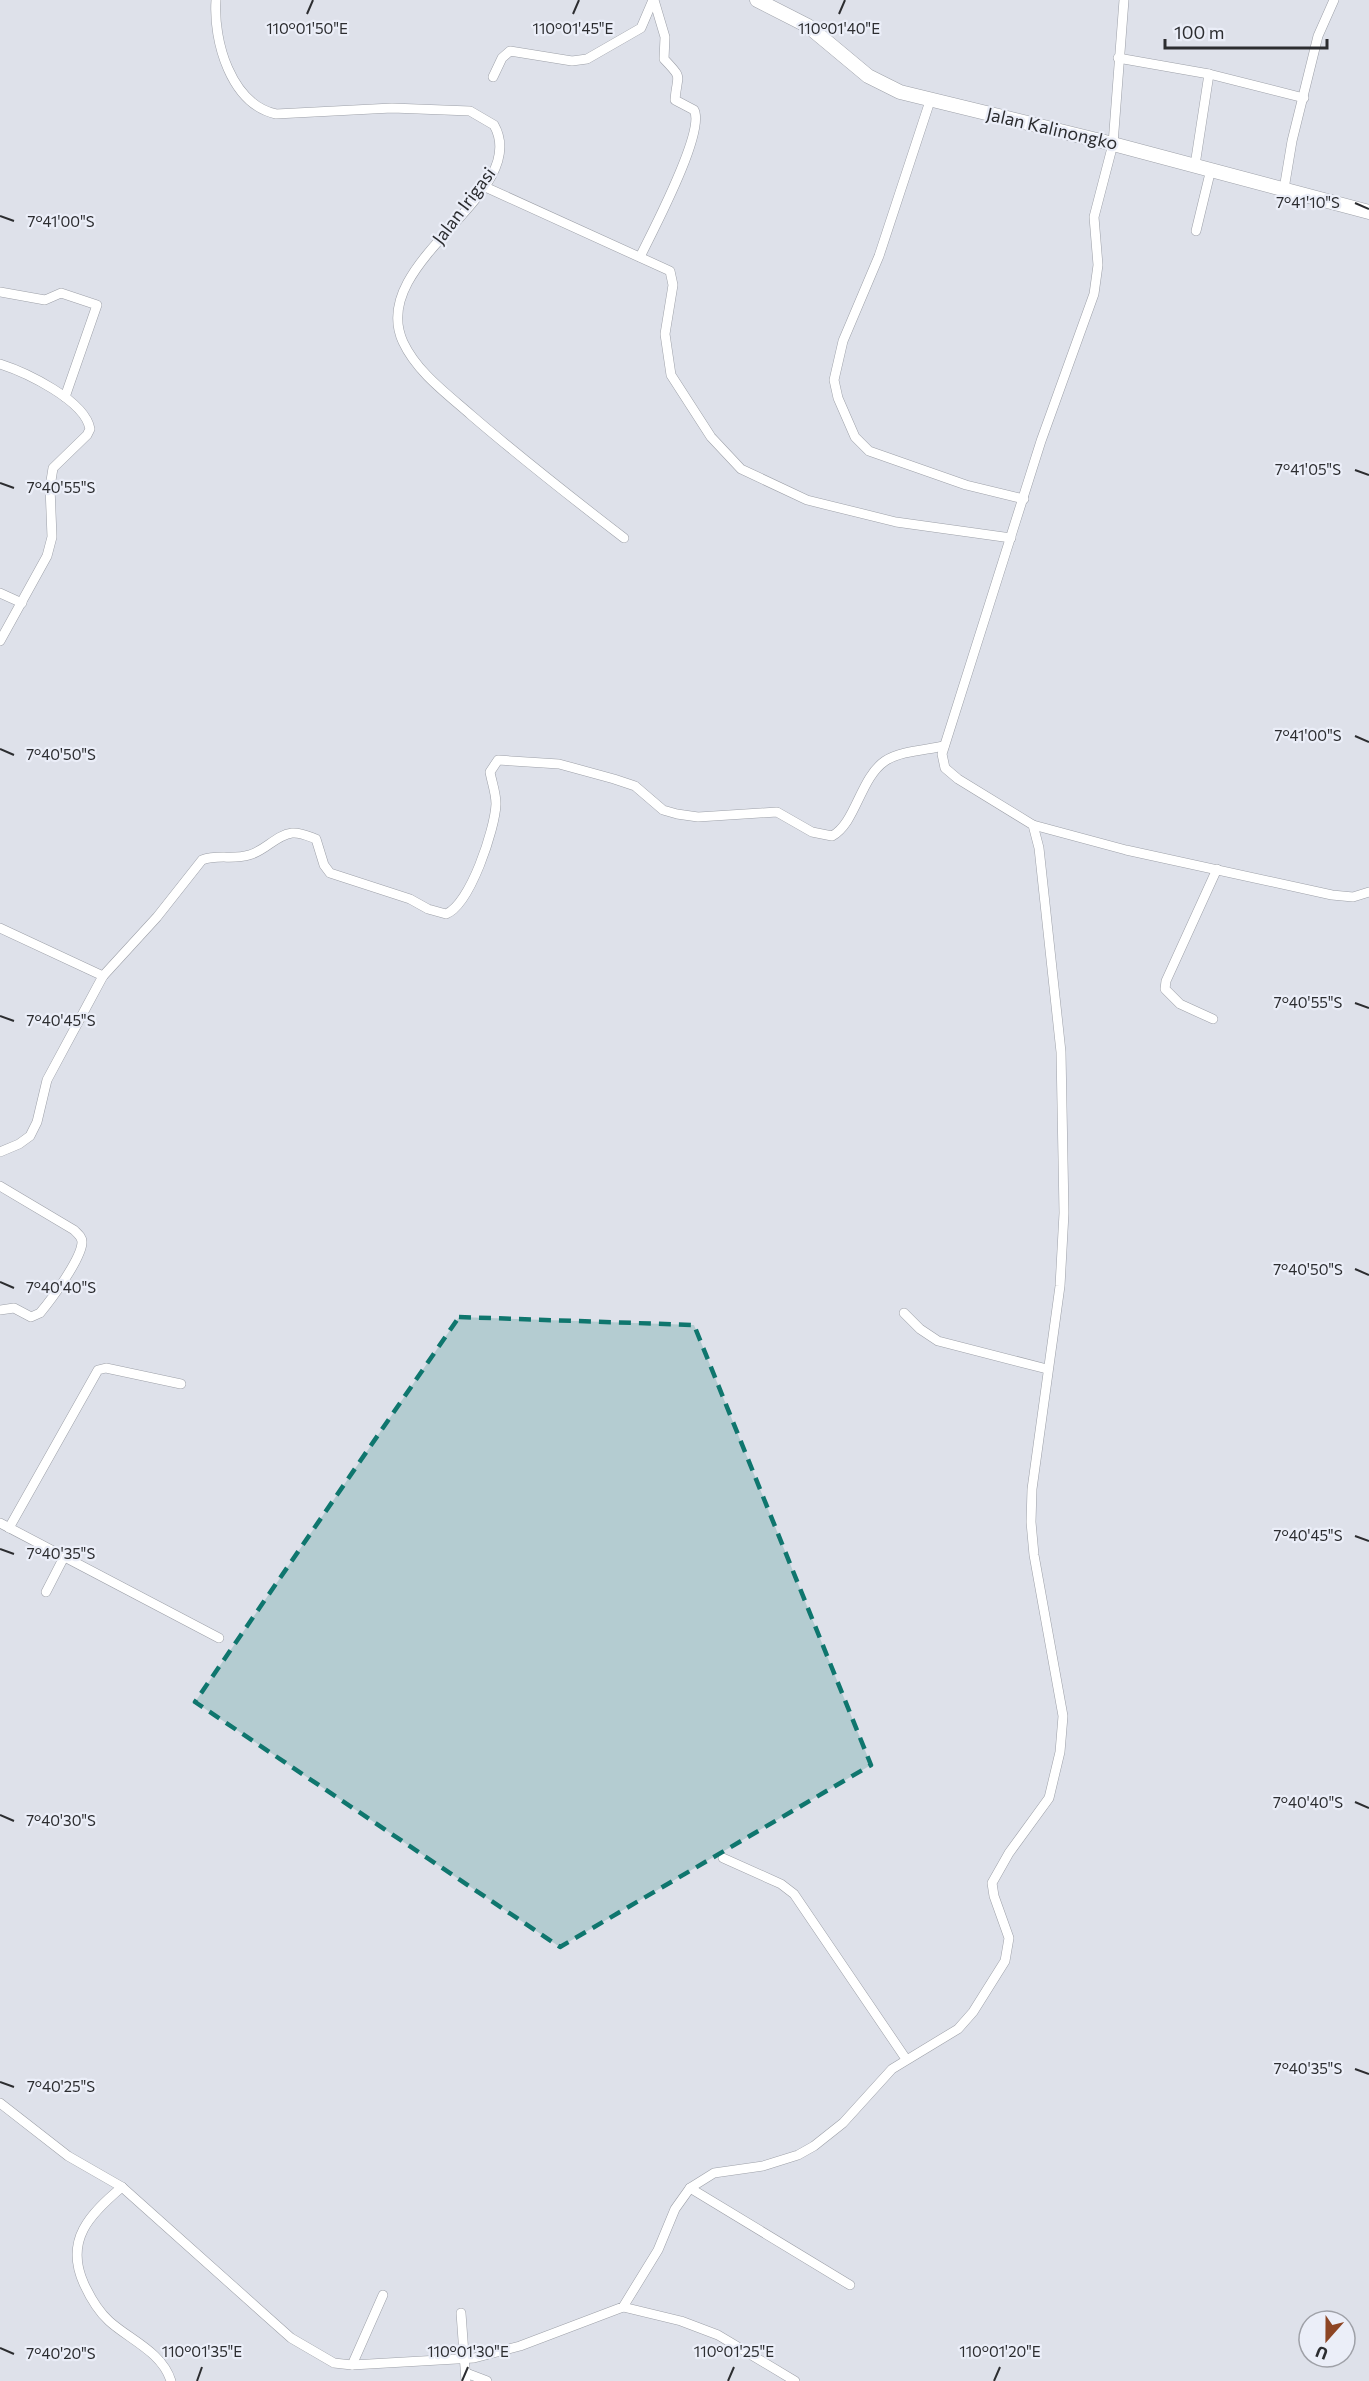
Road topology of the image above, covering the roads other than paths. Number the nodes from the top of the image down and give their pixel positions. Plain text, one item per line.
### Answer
1 (216, 0) edge
2 (653, 0) edge
3 (757, 0) edge
4 (1124, 0) edge
5 (1334, 0) edge
6 (1118, 58) junction
7 (1209, 74) junction
8 (493, 77) dead end
9 (1304, 98) junction
10 (930, 101) junction
11 (1113, 144) junction
12 (1195, 165) junction
13 (1211, 169) junction
14 (483, 186) junction
15 (1284, 189) junction
16 (1369, 212) edge
17 (1196, 231) dead end
18 (640, 256) junction
19 (0, 292) edge
20 (0, 364) edge
21 (64, 397) junction
22 (1024, 500) junction
23 (624, 538) dead end
24 (1011, 538) junction
25 (0, 593) edge
26 (22, 603) junction
27 (0, 641) edge
28 (944, 746) junction
29 (1033, 825) junction
30 (1217, 869) junction
31 (1369, 892) edge
32 (1353, 897) junction
33 (1369, 903) edge
34 (0, 928) edge
35 (103, 976) junction
36 (1213, 1019) dead end
37 (0, 1152) edge
38 (0, 1186) edge
39 (0, 1310) edge
40 (904, 1313) dead end
41 (1047, 1369) junction
42 (181, 1384) dead end
43 (0, 1523) edge
44 (9, 1528) junction
45 (64, 1557) junction
46 (46, 1592) dead end
47 (219, 1638) dead end
48 (723, 1858) dead end
49 (906, 2059) junction
50 (0, 2103) edge
51 (122, 2187) junction
52 (690, 2188) junction
53 (850, 2285) dead end
54 (382, 2295) dead end
55 (623, 2307) junction
56 (461, 2313) dead end
57 (464, 2360) junction
58 (352, 2365) junction
59 (466, 2377) edge
60 (171, 2381) edge
61 (487, 2381) edge
62 (795, 2381) edge

1 - 14 street, Jalan Irigasi
2 - 8 street
2 - 18 street
3 - 10 street, Jalan Kalinongko
4 - 6 street
5 - 9 street
6 - 7 street
6 - 11 street
7 - 9 street
7 - 12 street
9 - 15 street
10 - 11 street, Jalan Kalinongko
10 - 22 street
11 - 12 street, Jalan Kalinongko
11 - 22 street
12 - 13 street, Jalan Kalinongko
13 - 15 street, Jalan Kalinongko
13 - 17 street
14 - 18 street
14 - 23 street, Jalan Irigasi
15 - 16 street, Jalan Kalinongko
18 - 24 street
19 - 21 street
20 - 21 street
21 - 26 street
22 - 24 street
24 - 28 street
25 - 26 street
26 - 27 street
28 - 29 street
28 - 35 street
29 - 30 street
29 - 41 street
30 - 32 street
30 - 36 street
31 - 32 street
32 - 33 street
34 - 35 street
35 - 37 street
38 - 39 street
40 - 41 street
41 - 49 street
42 - 44 street
43 - 44 street
44 - 45 street
45 - 46 street
45 - 47 street
48 - 49 street
49 - 52 street
50 - 51 street
51 - 58 street
51 - 60 street
52 - 53 street
52 - 55 street
54 - 58 street
55 - 57 street
55 - 62 street
56 - 57 street
57 - 58 street
57 - 59 street
59 - 61 street

